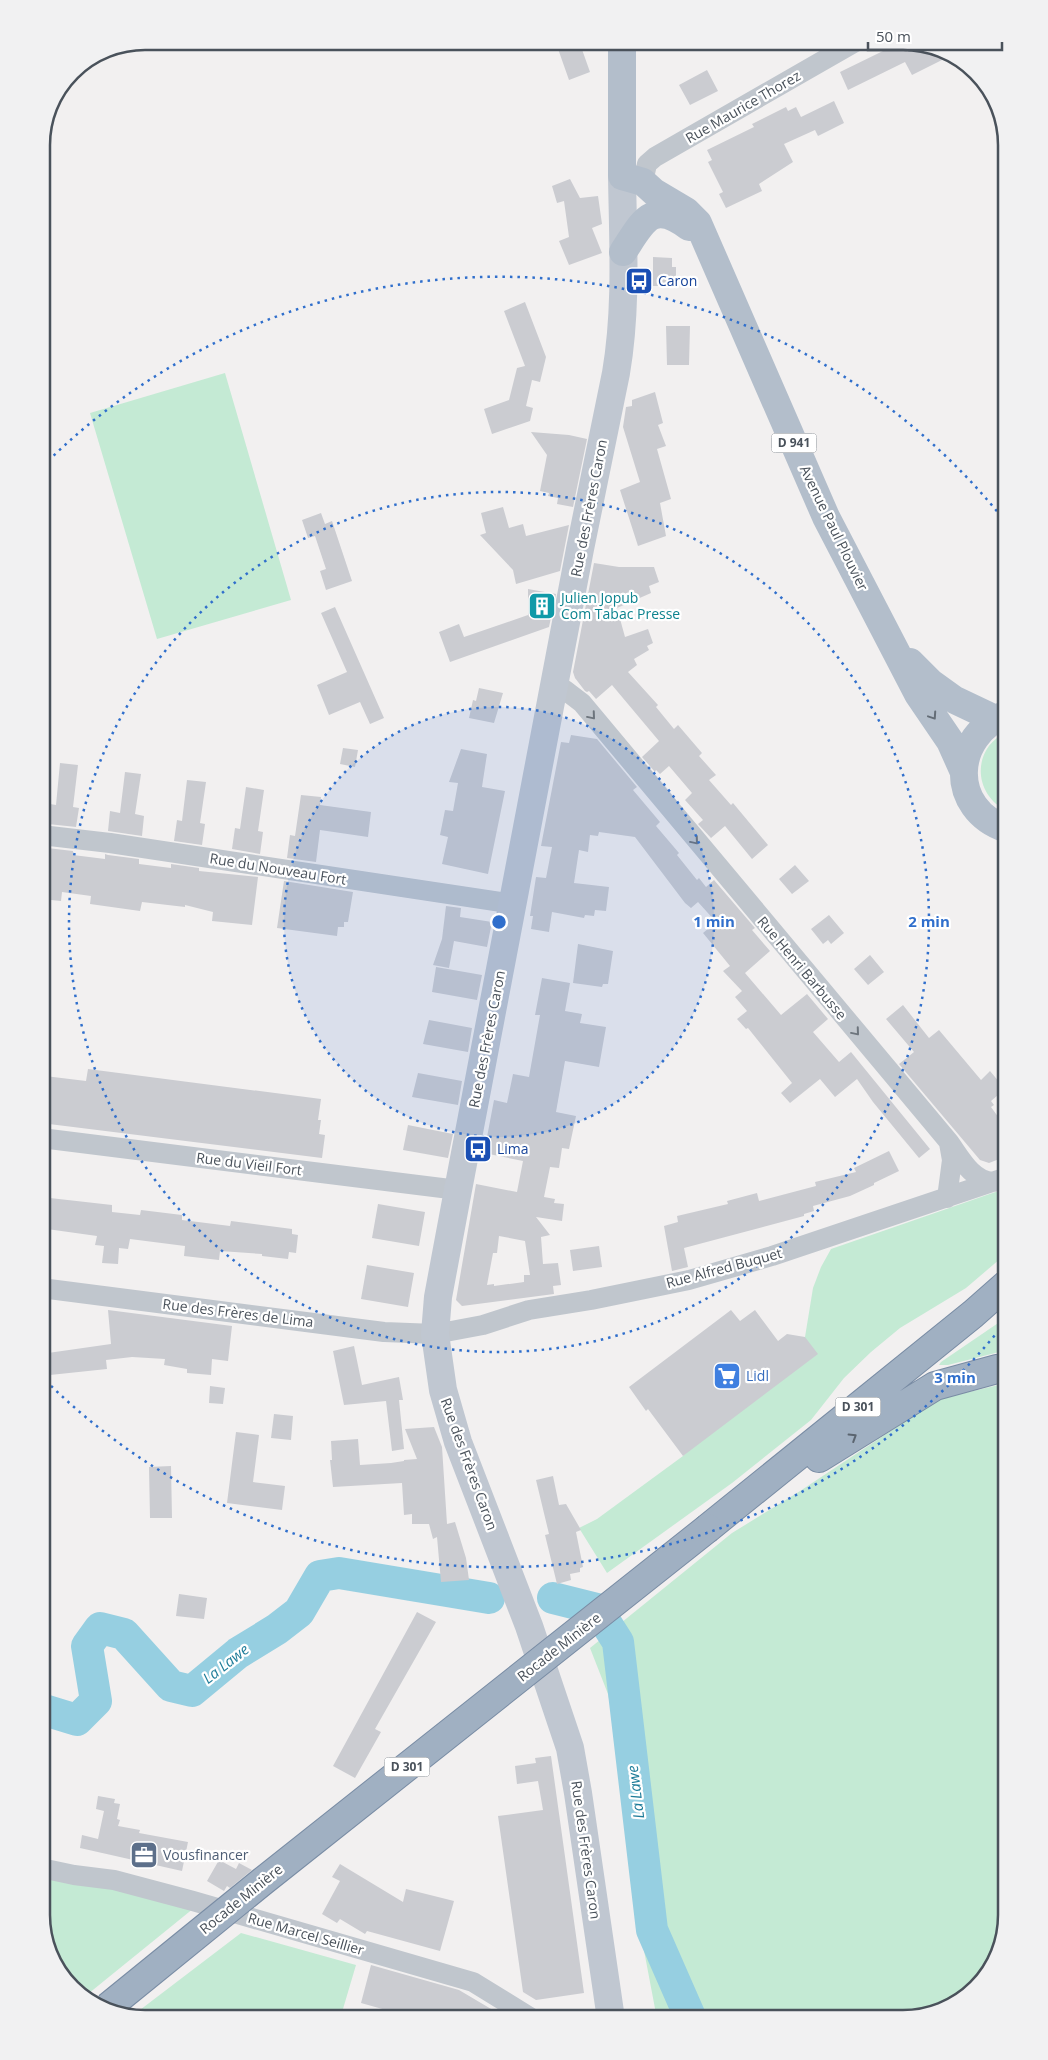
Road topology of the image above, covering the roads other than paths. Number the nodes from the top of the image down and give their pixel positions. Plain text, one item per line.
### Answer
1 (623, 50) edge
2 (843, 50) edge
3 (633, 179) junction
4 (705, 238) junction
5 (623, 252) junction
6 (892, 643) junction
7 (554, 687) junction
8 (998, 716) edge
9 (998, 719) edge
10 (963, 770) junction
11 (998, 827) edge
12 (50, 837) edge
13 (514, 904) junction
14 (50, 1139) edge
15 (948, 1142) junction
16 (998, 1180) edge
17 (998, 1181) edge
18 (458, 1190) junction
19 (947, 1198) junction
20 (50, 1289) edge
21 (998, 1292) edge
22 (435, 1334) junction
23 (998, 1368) edge
24 (708, 1528) junction
25 (50, 1870) edge
26 (112, 2004) edge
27 (518, 2010) edge
28 (610, 2010) edge

1 - 3 main road, Rue des Frères Caron
2 - 3 street, Rue Maurice Thorez
3 - 4 main road, Avenue Paul Plouvier / D 941
3 - 5 main road, Rue des Frères Caron
4 - 5 main road
4 - 6 main road, Avenue Paul Plouvier / D 941
5 - 7 main road, Rue des Frères Caron
6 - 8 main road, D 941
6 -> 10 main road, Avenue Paul Plouvier / D 941
7 - 13 main road, Rue des Frères Caron
7 -> 15 street, Rue Henri Barbusse
9 - 10 main road
10 - 11 main road, Avenue Paul Plouvier
12 - 13 street, Rue du Nouveau Fort
13 - 18 main road, Rue des Frères Caron
14 - 18 street, Rue du Vieil Fort
15 - 16 street, Rue Henri Barbusse
15 - 19 street
17 - 19 street, Rue Alfred Buquet
18 - 22 main road, Rue des Frères Caron
19 - 22 street, Rue Alfred Buquet
20 - 22 street, Rue des Frères de Lima
21 - 24 highway, Rocade Minière / D 301
22 - 28 main road, Rue des Frères Caron
24 -> 23 highway
24 - 26 highway, Rocade Minière / D 301, bridge
25 - 27 street, Rue Marcel Seillier

